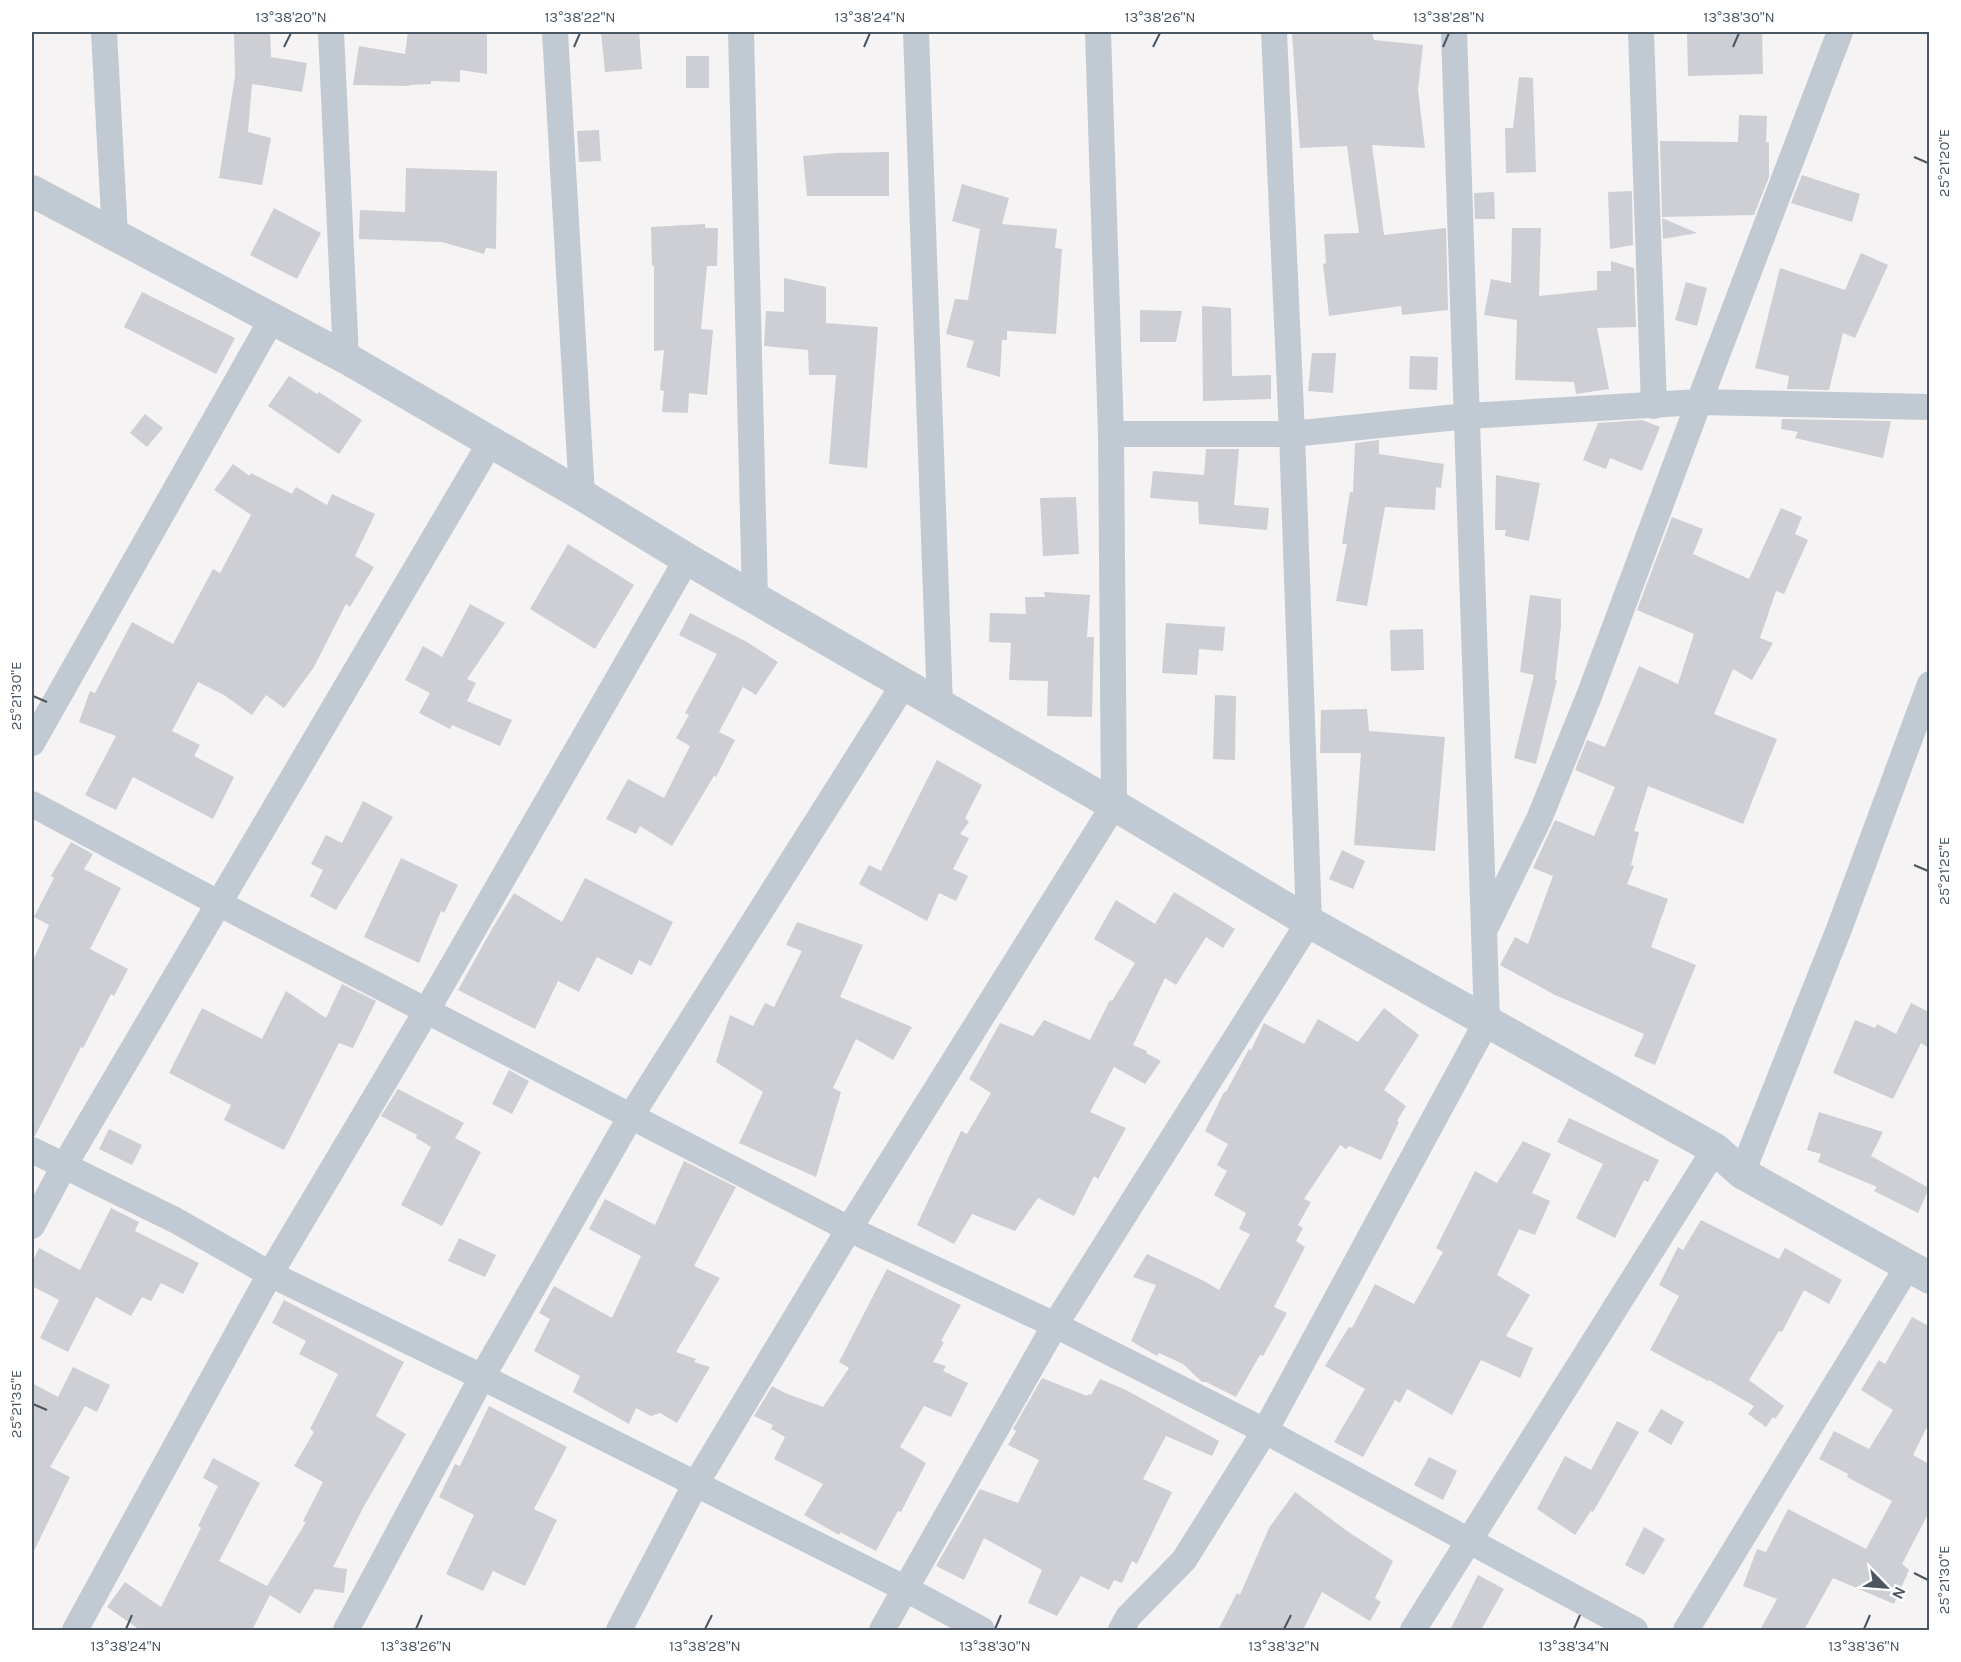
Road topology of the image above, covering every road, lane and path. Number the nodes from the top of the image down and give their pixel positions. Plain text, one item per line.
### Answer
1 (104, 32) edge
2 (331, 32) edge
3 (555, 32) edge
4 (741, 32) edge
5 (916, 32) edge
6 (1098, 32) edge
7 (1274, 32) edge
8 (1454, 32) edge
9 (1641, 32) edge
10 (1840, 32) edge
11 (34, 200) edge
12 (115, 235) junction
13 (272, 319) junction
14 (346, 358) junction
15 (1699, 402) junction
16 (1654, 406) junction
17 (1929, 407) edge
18 (1467, 416) junction
19 (1111, 434) junction
20 (1292, 434) junction
21 (490, 443) junction
22 (582, 495) junction
23 (687, 559) junction
24 (755, 597) junction
25 (904, 684) junction
26 (1929, 688) edge
27 (940, 706) junction
28 (32, 743) edge
29 (32, 804) edge
30 (1114, 805) junction
31 (220, 904) junction
32 (1309, 922) junction
33 (1483, 932) junction
34 (428, 1010) junction
35 (1487, 1021) junction
36 (631, 1116) junction
37 (1715, 1149) junction
38 (32, 1150) edge
39 (64, 1166) junction
40 (1742, 1173) junction
41 (32, 1226) edge
42 (849, 1229) junction
43 (1919, 1272) edge
44 (270, 1274) junction
45 (1055, 1325) junction
46 (482, 1377) junction
47 (1265, 1431) junction
48 (695, 1485) junction
49 (1470, 1540) junction
50 (906, 1589) junction
51 (75, 1630) edge
52 (346, 1630) edge
53 (619, 1630) edge
54 (882, 1630) edge
55 (982, 1630) edge
56 (1121, 1630) edge
57 (1413, 1630) edge
58 (1635, 1630) edge
59 (1686, 1630) edge

1 - 12 street
2 - 14 street
3 - 22 street
4 - 24 street
5 - 27 street
6 - 19 street
7 - 20 street
8 - 18 street
9 - 16 street
10 - 15 street
11 - 12 street
12 - 13 street
13 - 14 street
13 - 28 street
14 - 21 street
15 - 16 street
15 - 17 street
15 - 33 street
16 - 18 street
18 - 20 street
18 - 33 street
19 - 20 street
19 - 30 street
20 - 32 street
21 - 22 street
21 - 31 street
22 - 23 street
23 - 24 street
23 - 34 street
24 - 25 street
25 - 27 street
25 - 36 street
26 - 40 street
27 - 30 street
29 - 31 street
30 - 32 street
30 - 42 street
31 - 34 street
31 - 39 street
32 - 35 street
32 - 45 street
33 - 35 street
34 - 36 street
34 - 44 street
35 - 37 street
35 - 47 street
36 - 42 street
36 - 46 street
37 - 40 street
37 - 49 street
38 - 39 street
39 - 41 street
39 - 44 street
40 - 43 street
42 - 45 street
42 - 48 street
43 - 59 street
44 - 46 street
44 - 51 street
45 - 47 street
45 - 50 street
46 - 48 street
46 - 52 street
47 - 49 street
47 - 56 street
48 - 50 street
48 - 53 street
49 - 57 street
49 - 58 street
50 - 54 street
50 - 55 street

